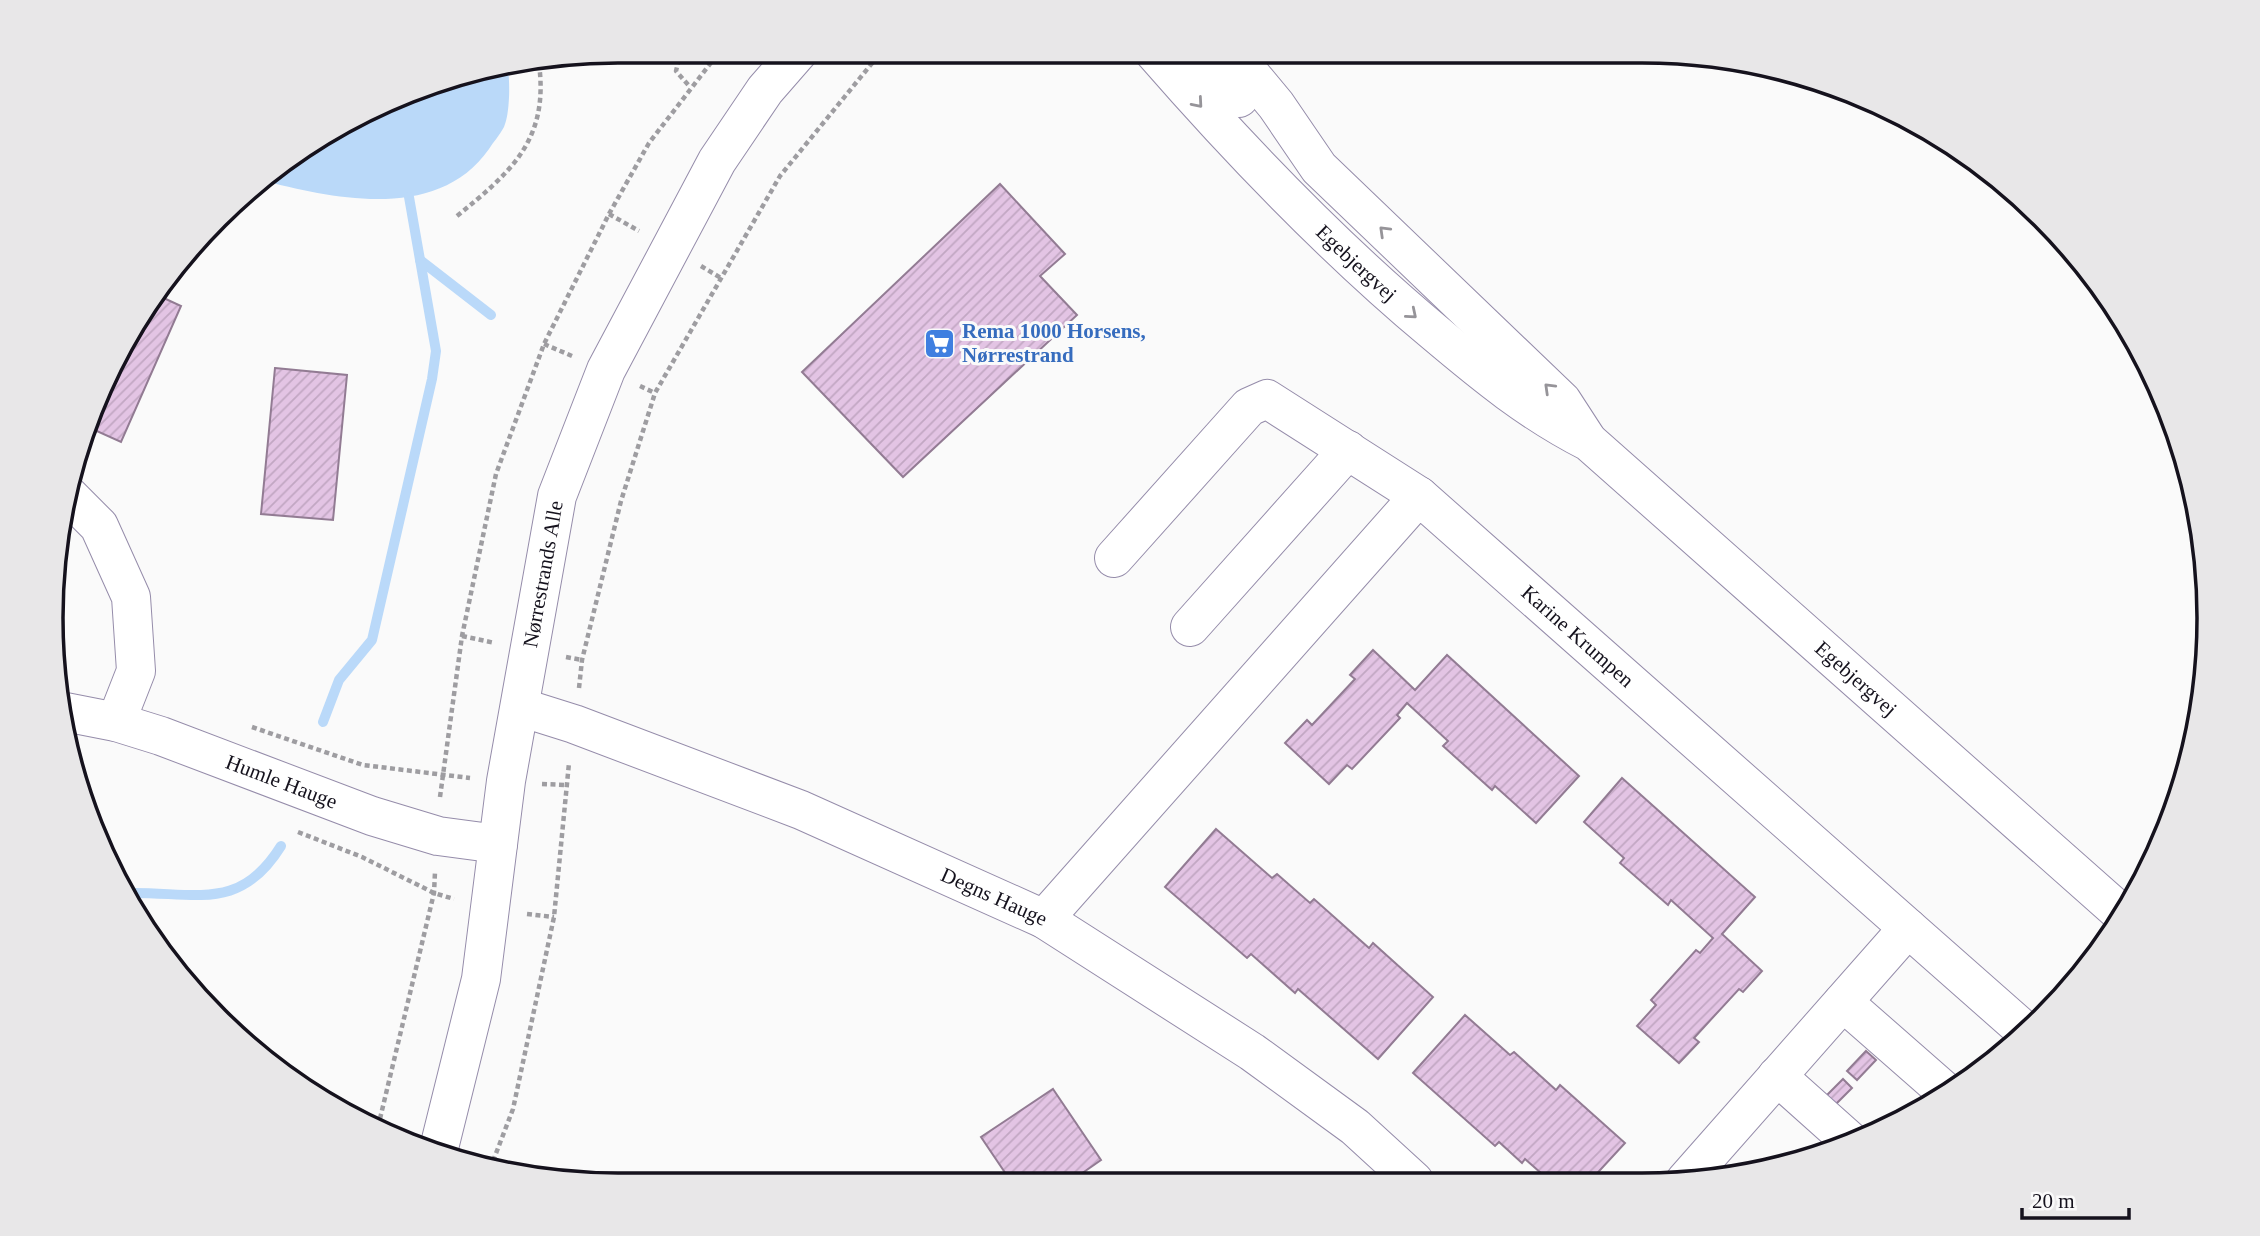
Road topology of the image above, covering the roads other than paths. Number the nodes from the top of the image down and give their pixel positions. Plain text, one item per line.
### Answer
1 (789, 63) edge
2 (1163, 63) edge
3 (1209, 63) edge
4 (1241, 63) edge
5 (1318, 168) junction
6 (1590, 442) junction
7 (1348, 450) junction
8 (1419, 496) junction
9 (76, 503) edge
10 (1114, 558) dead end
11 (1190, 627) dead end
12 (520, 707) junction
13 (72, 713) edge
14 (116, 722) junction
15 (498, 844) junction
16 (2115, 908) edge
17 (1045, 919) junction
18 (1908, 928) junction
19 (1843, 1002) junction
20 (2018, 1026) edge
21 (1777, 1076) junction
22 (1939, 1086) edge
23 (1844, 1135) edge
24 (440, 1144) edge
25 (1694, 1170) edge
26 (1406, 1173) edge

1 - 12 street, Nørrestrands Alle
2 -> 6 street, Egebjergvej
3 - 5 street
4 - 5 street, Egebjergvej
6 -> 5 street, Egebjergvej
6 - 16 street, Egebjergvej
7 - 8 street, Karine Krumpen
7 - 10 street, Karine Krumpen
7 - 11 street
8 - 17 street
8 - 18 street, Karine Krumpen
9 - 14 street
12 - 15 street, Nørrestrands Alle
12 - 17 street, Degns Hauge
13 - 14 street, Humle Hauge
14 - 15 street, Humle Hauge
15 - 24 street, Nørrestrands Alle
17 - 26 street, Degns Hauge
18 - 19 street
18 - 20 street, Karine Krumpen
19 - 21 street
19 - 22 street
21 - 23 street
21 - 25 street

